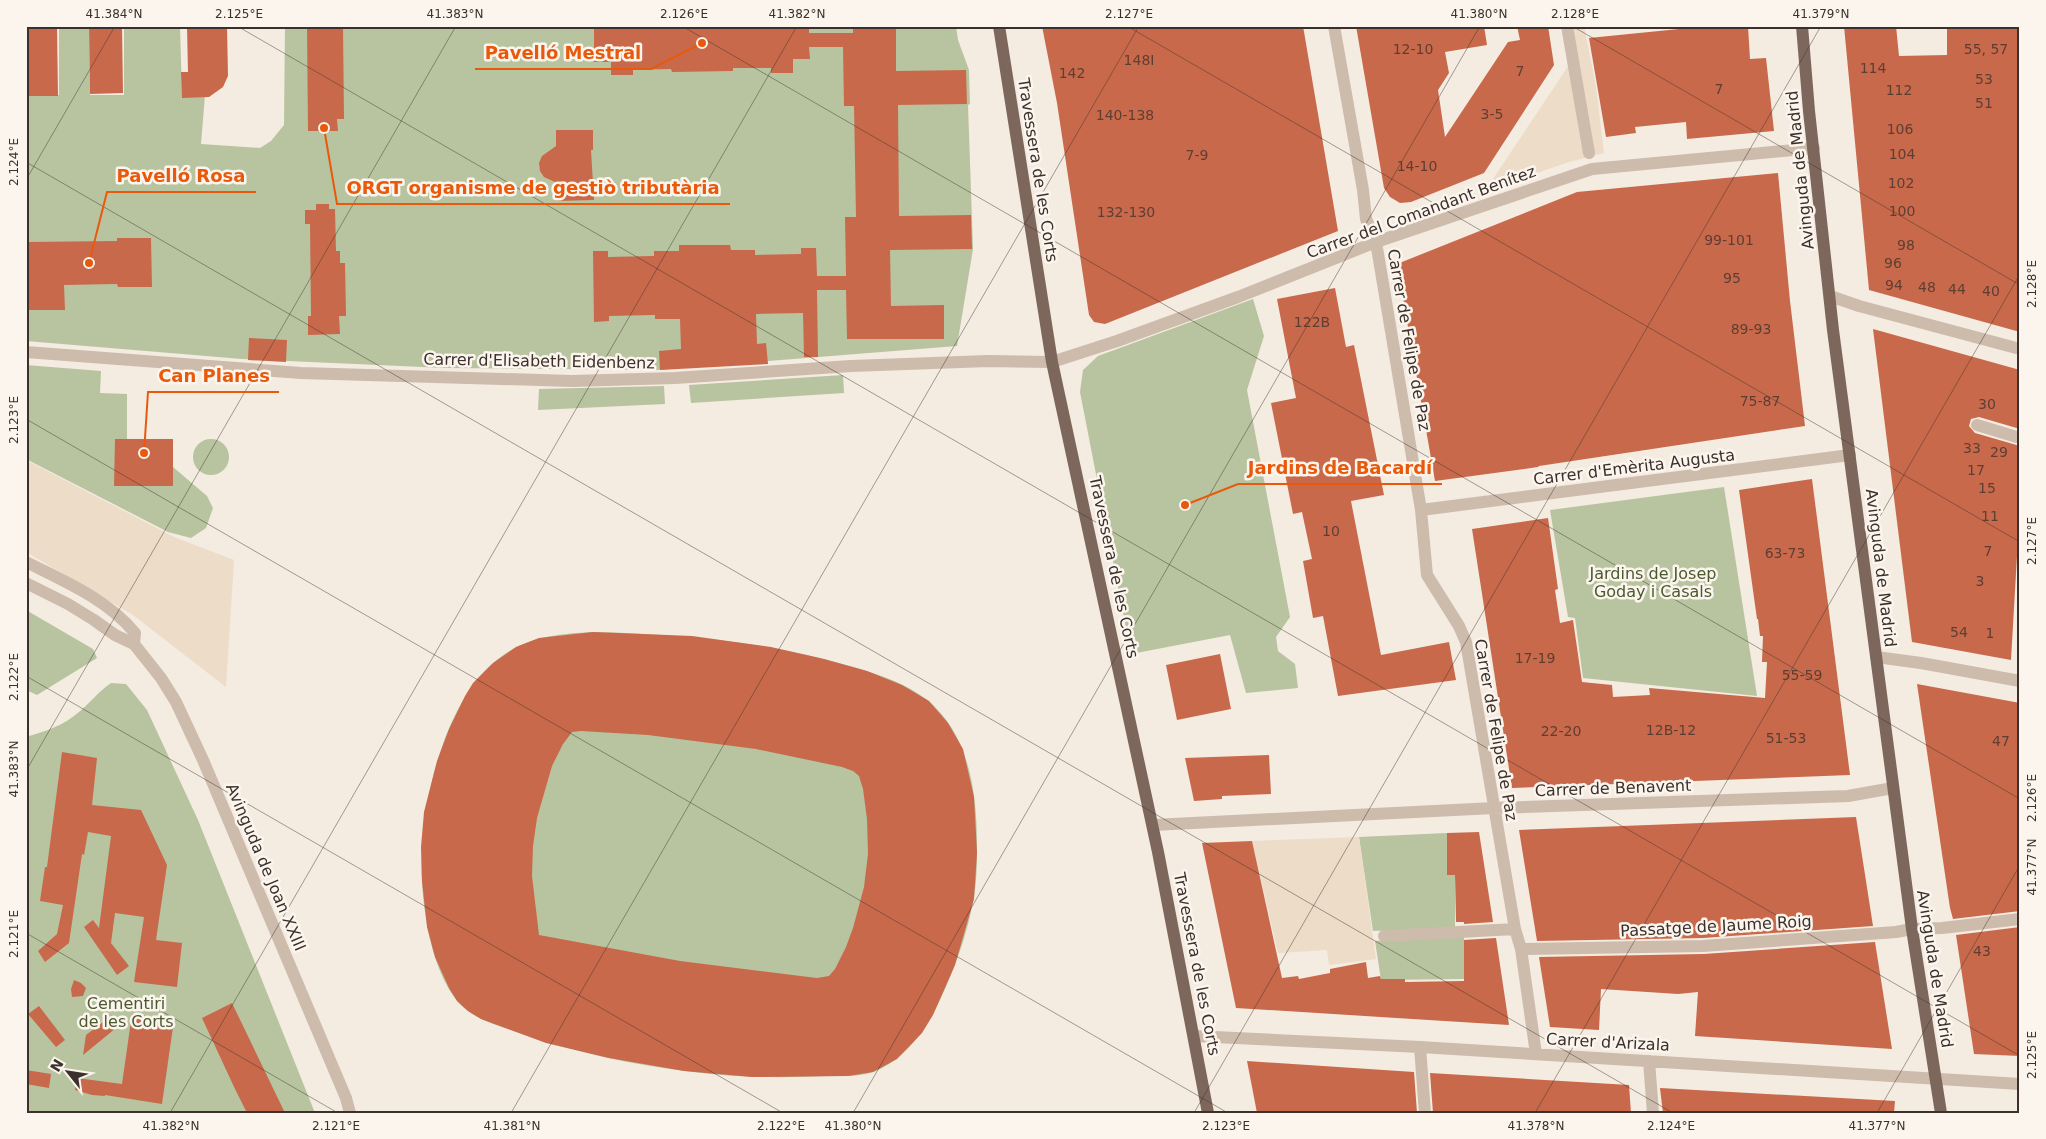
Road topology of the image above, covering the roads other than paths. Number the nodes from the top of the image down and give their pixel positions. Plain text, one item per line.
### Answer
1 (999, 26) edge
2 (1334, 26) edge
3 (1567, 26) edge
4 (1802, 26) edge
5 (1814, 148) junction
6 (1589, 153) dead end
7 (1376, 242) junction
8 (1830, 296) junction
9 (2020, 349) edge
10 (26, 352) edge
11 (1052, 362) junction
12 (1977, 425) dead end
13 (2020, 438) edge
14 (1850, 455) junction
15 (1421, 510) junction
16 (26, 562) edge
17 (26, 583) edge
18 (134, 644) junction
19 (1876, 657) junction
20 (2019, 680) edge
21 (1893, 788) junction
22 (1494, 808) junction
23 (1153, 825) junction
24 (2020, 919) edge
25 (1515, 929) junction
26 (1912, 929) junction
27 (1384, 936) dead end
28 (1521, 949) junction
29 (1194, 1036) junction
30 (1420, 1047) junction
31 (1536, 1054) junction
32 (1649, 1060) junction
33 (1936, 1080) junction
34 (2020, 1084) edge
35 (350, 1113) edge
36 (1208, 1113) edge
37 (1425, 1113) edge
38 (1653, 1113) edge
39 (1941, 1113) edge

1 - 11 main road, Travessera de les Corts
2 - 7 street, Carrer de Felipe de Paz
3 - 6 street
4 - 5 main road, Avinguda de Madrid
5 - 7 street, Carrer del Comandant Benítez
5 - 8 main road, Avinguda de Madrid
7 - 11 street, Carrer del Comandant Benítez
7 - 15 street, Carrer de Felipe de Paz
8 - 9 street
8 - 14 main road, Avinguda de Madrid
10 - 11 street, Carrer d'Elisabeth Eidenbenz
11 - 23 main road, Travessera de les Corts
12 - 13 street
14 - 15 street, Carrer d'Emèrita Augusta
14 - 19 main road, Avinguda de Madrid
15 - 22 street, Carrer de Felipe de Paz
16 - 18 street, Avinguda de Joan XXIII
17 - 18 street, Avinguda de Joan XXIII
18 - 35 street, Avinguda de Joan XXIII
19 - 20 street
19 - 21 main road, Avinguda de Madrid
21 - 22 street, Carrer de Benavent
21 - 26 main road, Avinguda de Madrid
22 - 23 street, Carrer de Benavent
22 - 25 street, Carrer de Felipe de Paz
23 - 29 main road, Travessera de les Corts
24 - 26 street, Passatge de Jaume Roig
25 - 27 street
25 - 28 street, Carrer de Felipe de Paz
26 - 28 street, Passatge de Jaume Roig
26 - 33 main road, Avinguda de Madrid
28 - 31 street, Carrer de Felipe de Paz
29 - 30 street, Carrer d'Arizala
29 - 36 main road, Travessera de les Corts
30 - 31 street, Carrer d'Arizala
30 - 37 street
31 - 32 street, Carrer d'Arizala
32 - 33 street, Carrer d'Arizala
32 - 38 street
33 - 34 street, Carrer d'Arizala
33 - 39 main road, Avinguda de Madrid

